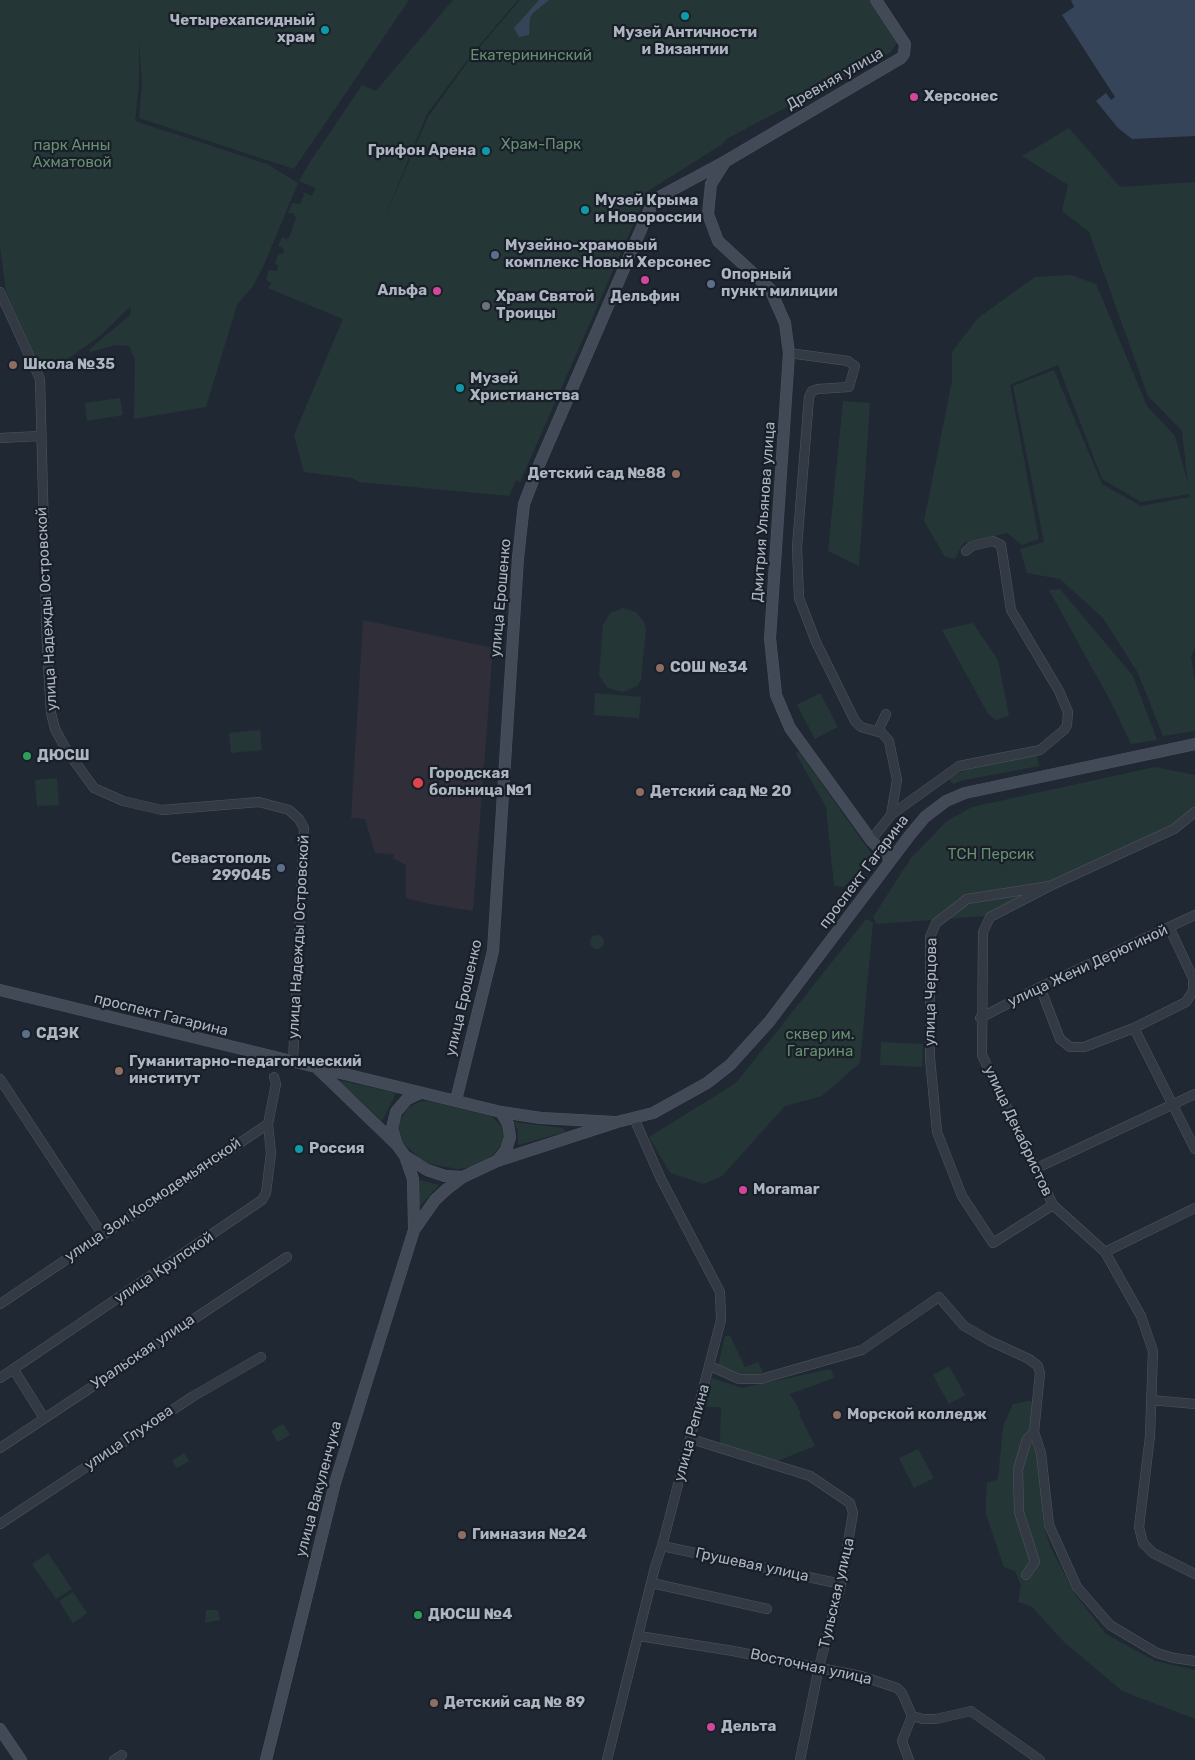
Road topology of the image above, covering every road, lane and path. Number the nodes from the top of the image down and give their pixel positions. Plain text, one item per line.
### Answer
1 (876, 0) edge
2 (726, 161) junction
3 (0, 292) edge
4 (789, 353) junction
5 (40, 436) junction
6 (0, 438) edge
7 (966, 551) dead end
8 (886, 714) dead end
9 (878, 731) junction
10 (1195, 744) edge
11 (1195, 812) edge
12 (891, 815) junction
13 (872, 840) junction
14 (890, 859) junction
15 (1050, 886) junction
16 (1195, 915) edge
17 (1169, 927) junction
18 (1040, 987) junction
19 (0, 990) edge
20 (980, 1018) junction
21 (1134, 1028) junction
22 (292, 1061) junction
23 (316, 1067) junction
24 (274, 1077) dead end
25 (0, 1080) edge
26 (420, 1093) junction
27 (1195, 1094) edge
28 (456, 1100) junction
29 (1174, 1104) junction
30 (501, 1112) junction
31 (634, 1118) junction
32 (617, 1122) junction
33 (268, 1124) junction
34 (397, 1145) junction
35 (1195, 1149) edge
36 (405, 1156) junction
37 (497, 1161) junction
38 (1037, 1168) junction
39 (463, 1177) junction
40 (1053, 1205) junction
41 (1195, 1208) edge
42 (414, 1230) junction
43 (102, 1234) junction
44 (993, 1243) joint
45 (1105, 1252) junction
46 (286, 1257) dead end
47 (0, 1304) edge
48 (260, 1357) dead end
49 (710, 1366) junction
50 (14, 1370) junction
51 (0, 1378) edge
52 (1151, 1400) junction
53 (1195, 1404) edge
54 (44, 1418) junction
55 (1034, 1432) junction
56 (690, 1439) junction
57 (0, 1448) edge
58 (0, 1524) edge
59 (662, 1546) junction
60 (1195, 1574) edge
61 (1026, 1575) dead end
62 (652, 1583) junction
63 (841, 1584) junction
64 (767, 1609) dead end
65 (639, 1636) junction
66 (1195, 1661) edge
67 (819, 1667) junction
68 (912, 1716) junction
69 (0, 1729) edge
70 (21, 1760) edge
71 (266, 1760) edge
72 (607, 1760) edge
73 (800, 1760) edge
74 (909, 1760) edge
75 (1040, 1760) edge

1 - 2 main road, Древняя улица
2 - 4 main road, Дмитрия Ульянова улица
2 - 28 main road, улица Ерошенко
3 - 5 street, улица Надежды Островской
4 - 9 street
4 - 13 main road, Дмитрия Ульянова улица
5 - 6 street
5 - 22 street, улица Надежды Островской
7 - 12 street
8 - 9 street
9 - 12 street
10 - 14 main road, проспект Гагарина
11 - 15 street, улица Черцова
12 - 13 street
13 - 14 main road, Дмитрия Ульянова улица
14 - 31 main road, проспект Гагарина
15 - 20 street, улица Декабристов
15 - 44 street, улица Черцова
16 - 17 street, улица Жени Дерюгиной
17 - 18 street, улица Жени Дерюгиной
17 - 21 street
18 - 20 street, улица Жени Дерюгиной
18 - 21 street
19 - 22 main road, проспект Гагарина
20 - 38 street, улица Декабристов
21 - 29 street
22 - 23 main road, проспект Гагарина
23 - 26 main road, проспект Гагарина
23 - 34 main road, проспект Гагарина
24 - 33 street
25 - 43 street
26 - 28 main road
26 - 34 main road
27 - 29 street
28 - 30 main road
29 - 35 street
29 - 38 street
30 - 32 main road, проспект Гагарина
30 - 37 main road
31 - 32 main road, проспект Гагарина
31 - 49 street, улица Репина
32 - 37 main road, проспект Гагарина
33 - 43 street, улица Зои Космодемьянской
33 - 50 street, улица Крупской
34 - 36 main road
36 - 39 main road
36 - 42 main road, улица Вакуленчука
37 - 39 main road
38 - 40 street, улица Декабристов
39 - 42 main road, улица Вакуленчука
40 - 44 street, улица Декабристов
40 - 45 street, улица Декабристов
41 - 45 street
42 - 71 main road, улица Вакуленчука
43 - 47 street, улица Зои Космодемьянской
45 - 52 street, улица Декабристов
46 - 54 street, Уральская улица
48 - 58 street, улица Глухова
49 - 55 street
49 - 56 street, улица Репина
50 - 51 street, улица Крупской
50 - 54 street
52 - 53 street
52 - 60 street, улица Декабристов
54 - 57 street, Уральская улица
55 - 61 street
55 - 66 street
56 - 59 street, улица Репина
56 - 63 street, Тульская улица
59 - 62 street, улица Репина
59 - 63 street, Грушевая улица
62 - 64 street
62 - 65 street, улица Репина
63 - 67 street, Тульская улица
65 - 67 street, Восточная улица
65 - 72 street, улица Репина
67 - 68 street, Восточная улица
67 - 73 street, Тульская улица
68 - 74 street
68 - 75 street
69 - 70 main road

